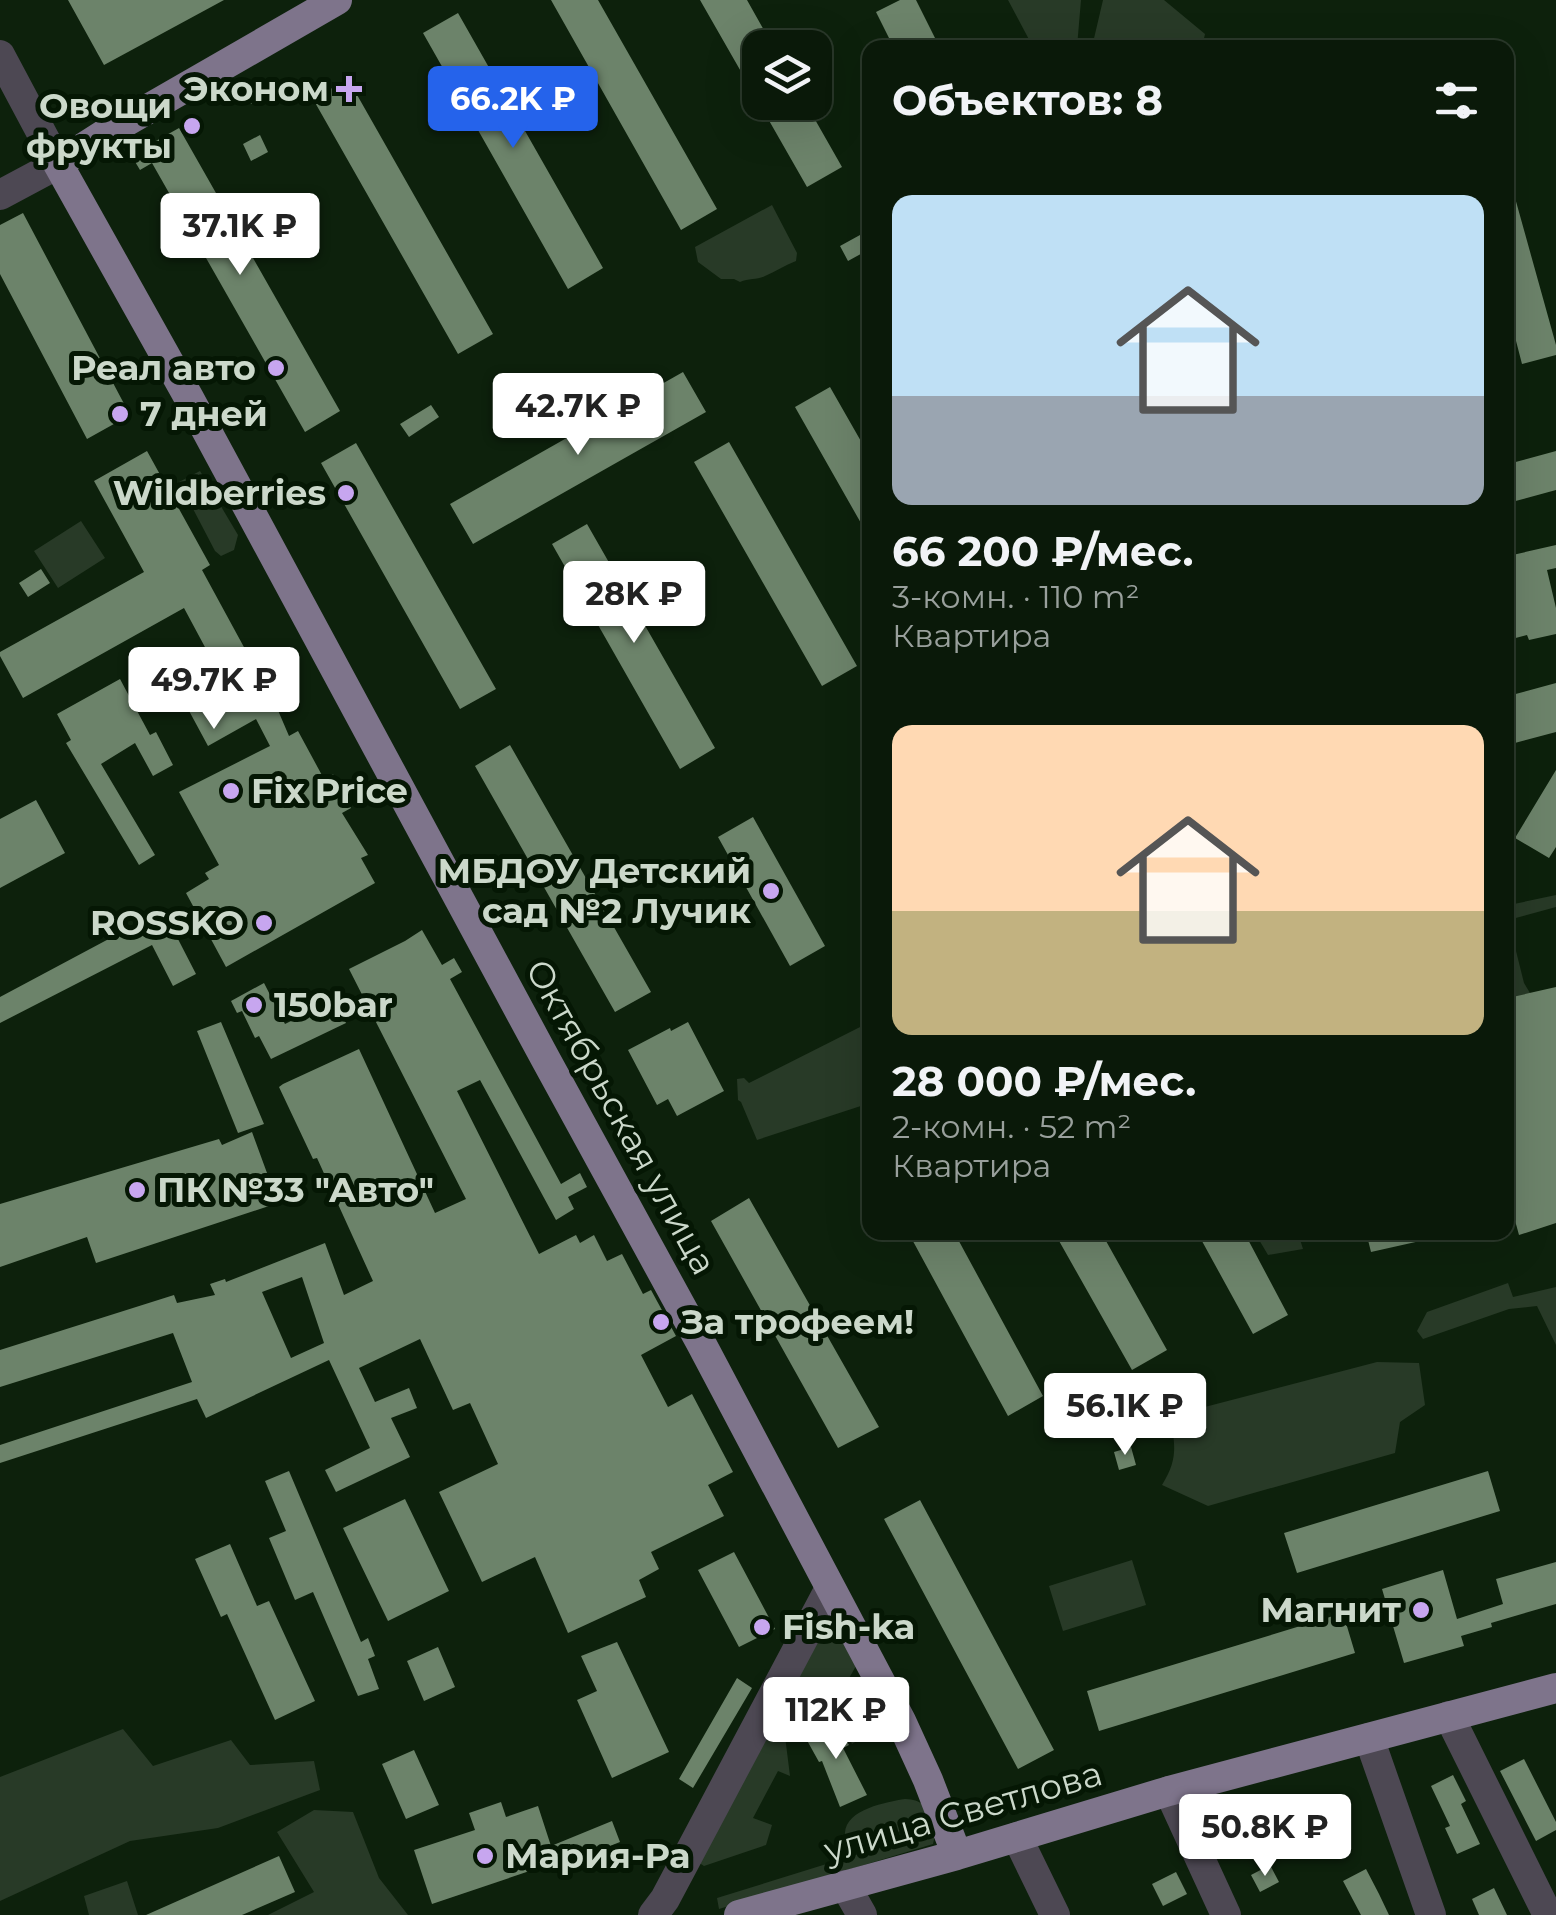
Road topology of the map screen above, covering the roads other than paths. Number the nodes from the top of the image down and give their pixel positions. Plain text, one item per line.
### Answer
1 (337, 0) edge
2 (0, 55) edge
3 (58, 164) junction
4 (0, 195) edge
5 (830, 1588) junction
6 (1556, 1688) edge
7 (1449, 1716) junction
8 (1369, 1738) junction
9 (1169, 1791) junction
10 (1017, 1837) junction
11 (957, 1855) junction
12 (845, 1885) junction
13 (653, 1915) edge
14 (739, 1915) edge
15 (862, 1915) edge
16 (1055, 1915) edge
17 (1226, 1915) edge
18 (1431, 1915) edge
19 (1548, 1915) edge

1 - 3 main road
2 - 3 street, Октябрьская улица
3 - 4 street
3 - 5 main road, Октябрьская улица
5 - 11 main road, Октябрьская улица
5 - 13 street
6 - 7 main road, улица Светлова
7 - 8 main road, улица Светлова
7 - 19 street
8 - 9 main road, улица Светлова
8 - 18 street
9 - 10 main road, улица Светлова
9 - 17 street
10 - 11 main road, улица Светлова
10 - 16 street
11 - 12 main road, улица Светлова
12 - 14 main road, улица Светлова
12 - 15 street

